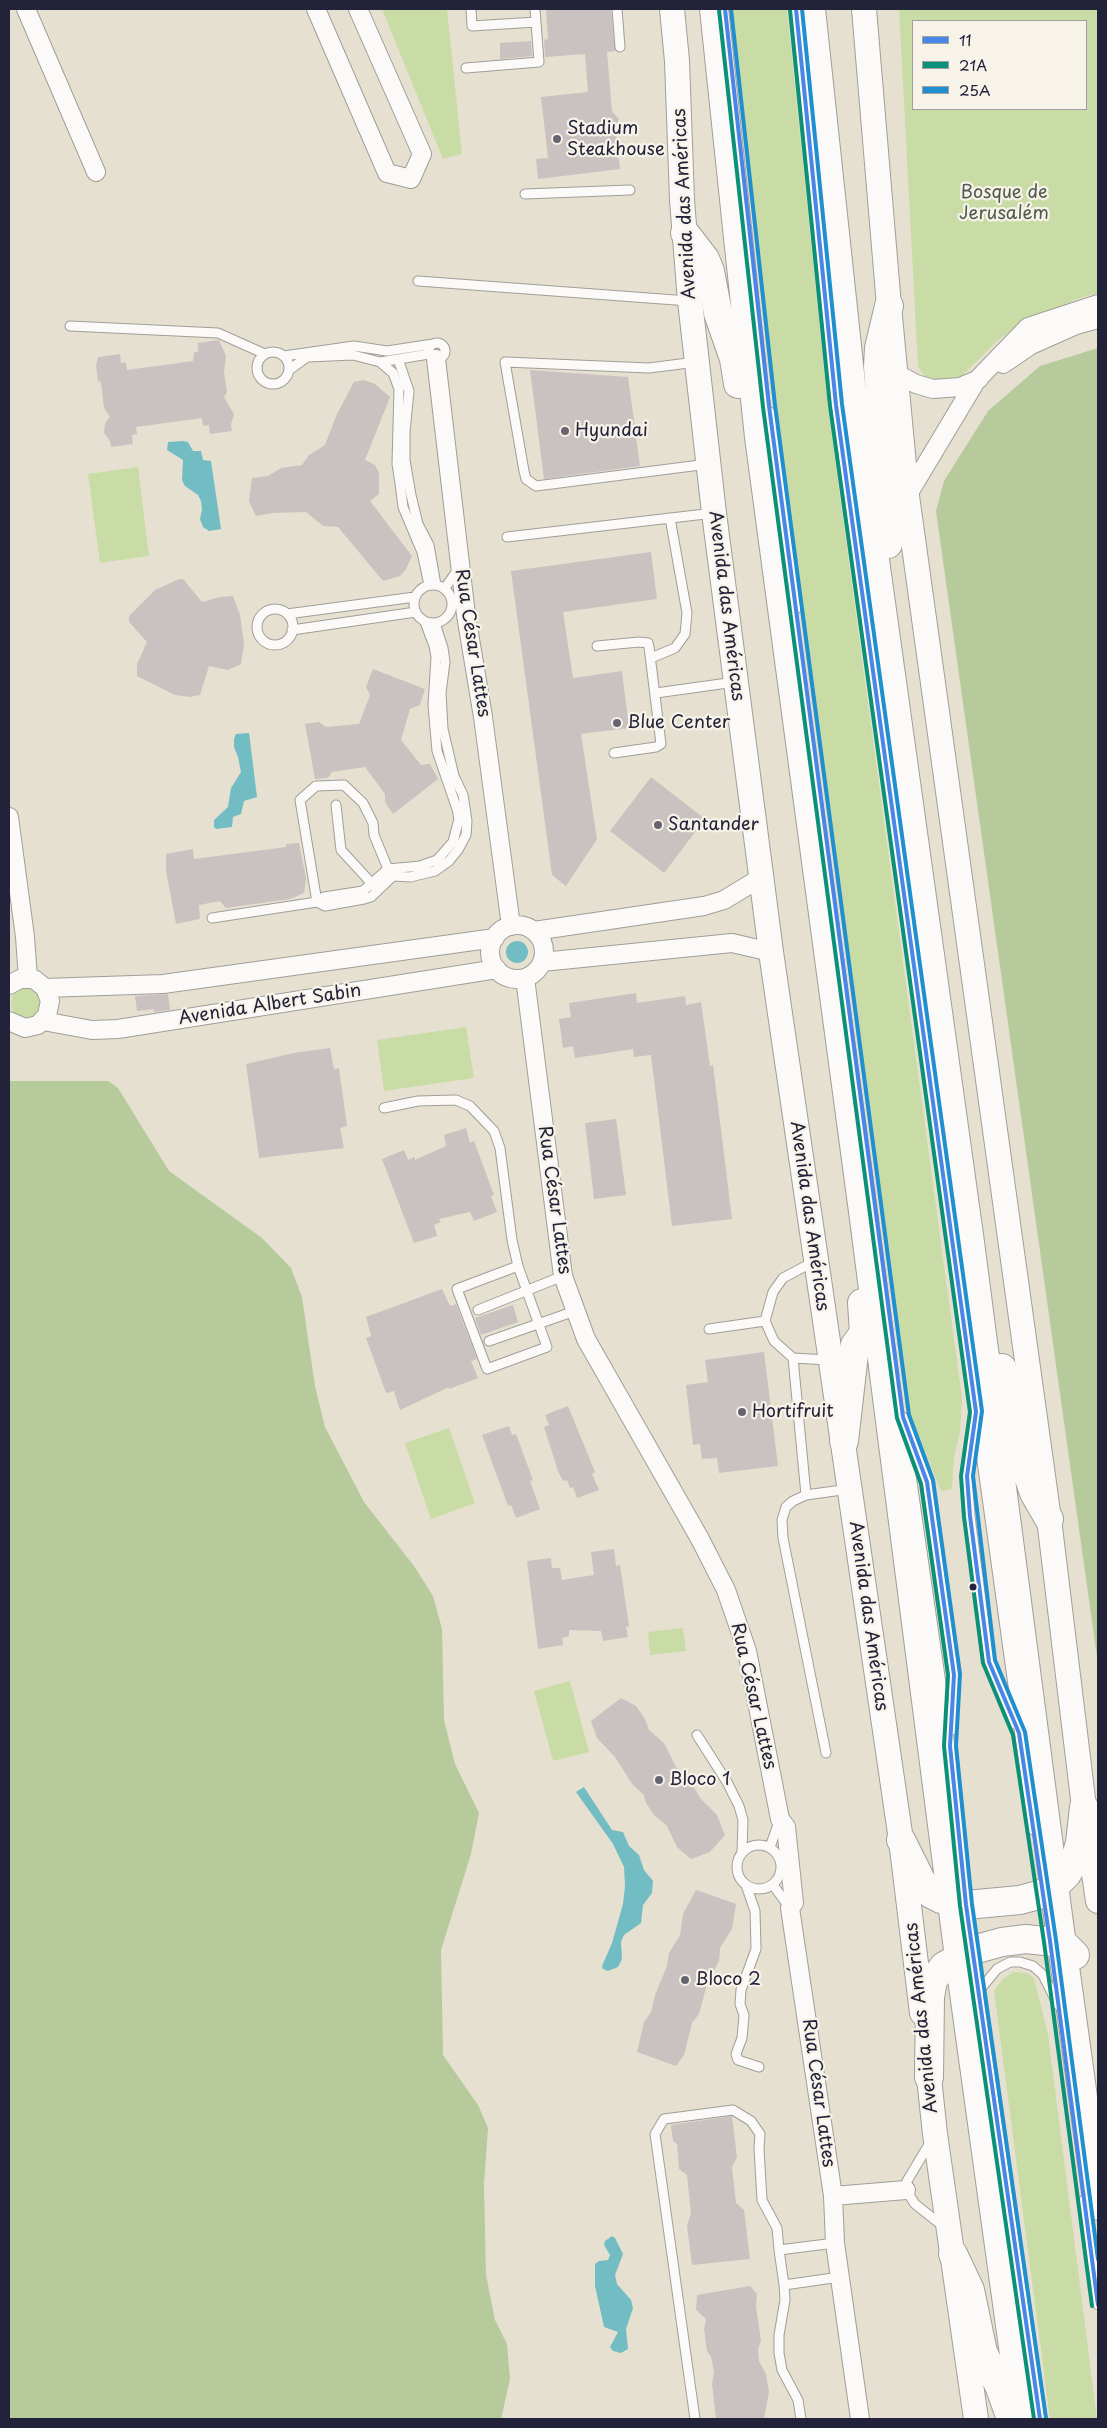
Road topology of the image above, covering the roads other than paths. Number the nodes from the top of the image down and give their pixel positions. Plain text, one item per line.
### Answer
1 (26, 9) edge
2 (316, 9) edge
3 (358, 9) edge
4 (471, 9) edge
5 (535, 9) edge
6 (617, 9) edge
7 (672, 9) edge
8 (714, 9) edge
9 (725, 9) edge
10 (796, 9) edge
11 (811, 9) edge
12 (864, 9) edge
13 (536, 22) junction
14 (620, 47) dead end
15 (466, 68) dead end
16 (96, 172) dead end
17 (630, 190) dead end
18 (525, 194) dead end
19 (685, 232) junction
20 (418, 281) dead end
21 (690, 301) junction
22 (1098, 304) edge
23 (889, 306) junction
24 (1098, 319) edge
25 (70, 326) dead end
26 (433, 352) junction
27 (265, 354) junction
28 (284, 356) junction
29 (398, 359) junction
30 (380, 362) junction
31 (698, 362) junction
32 (289, 370) junction
33 (895, 373) junction
34 (976, 381) junction
35 (759, 437) junction
36 (708, 464) junction
37 (907, 496) junction
38 (714, 513) junction
39 (670, 518) junction
40 (507, 537) dead end
41 (460, 566) junction
42 (437, 586) junction
43 (880, 596) junction
44 (415, 597) junction
45 (416, 612) junction
46 (451, 612) junction
47 (287, 614) junction
48 (430, 622) junction
49 (468, 623) junction
50 (292, 630) junction
51 (597, 646) dead end
52 (651, 658) junction
53 (735, 682) junction
54 (656, 693) junction
55 (614, 752) dead end
56 (336, 805) dead end
57 (9, 817) edge
58 (388, 869) junction
59 (762, 877) junction
60 (371, 884) junction
61 (379, 891) junction
62 (317, 902) junction
63 (212, 918) dead end
64 (511, 926) junction
65 (534, 931) junction
66 (495, 938) junction
67 (771, 952) junction
68 (542, 962) junction
69 (497, 969) junction
70 (28, 978) junction
71 (526, 978) junction
72 (9, 985) edge
73 (45, 988) junction
74 (43, 1021) junction
75 (10, 1023) edge
76 (384, 1108) dead end
77 (864, 1220) junction
78 (969, 1236) junction
79 (815, 1260) junction
80 (518, 1266) junction
81 (563, 1276) junction
82 (527, 1291) junction
83 (478, 1310) dead end
84 (575, 1311) junction
85 (765, 1321) junction
86 (539, 1323) junction
87 (709, 1329) dead end
88 (489, 1342) dead end
89 (793, 1358) junction
90 (830, 1360) junction
91 (976, 1412) junction
92 (903, 1417) junction
93 (844, 1442) junction
94 (850, 1489) junction
95 (806, 1495) junction
96 (1049, 1519) junction
97 (1019, 1733) junction
98 (697, 1735) dead end
99 (950, 1746) junction
100 (826, 1753) dead end
101 (780, 1818) junction
102 (1090, 1824) edge
103 (901, 1840) junction
104 (770, 1847) junction
105 (742, 1852) junction
106 (746, 1885) junction
107 (773, 1885) junction
108 (1049, 1890) junction
109 (1098, 1901) edge
110 (959, 1903) junction
111 (790, 1908) junction
112 (1057, 1942) junction
113 (966, 1954) junction
114 (978, 1992) junction
115 (1058, 2005) junction
116 (759, 2067) dead end
117 (928, 2077) junction
118 (1098, 2102) edge
119 (935, 2134) junction
120 (906, 2190) junction
121 (833, 2196) junction
122 (1098, 2206) edge
123 (951, 2242) junction
124 (836, 2243) junction
125 (779, 2250) junction
126 (840, 2276) junction
127 (784, 2285) junction
128 (1098, 2305) edge
129 (695, 2419) edge
130 (801, 2419) edge
131 (860, 2419) edge
132 (976, 2419) edge
133 (1011, 2419) edge
134 (1023, 2419) edge
135 (1040, 2419) edge

1 - 16 street
2 - 3 street
4 - 13 lane
5 - 13 lane
6 - 14 lane
7 - 19 main road, Avenida das Américas
8 - 35 highway
9 - 92 lane
10 - 91 lane
11 - 43 highway
12 - 23 main road
13 - 15 lane
17 - 18 lane
19 - 21 main road, Avenida das Américas
19 - 35 highway
20 - 21 lane
21 - 31 main road, Avenida das Américas
22 - 34 street
23 - 33 main road
23 - 43 highway
24 - 34 street
25 - 27 lane
26 - 28 lane
26 - 29 lane
26 - 41 street, Rua César Lattes
27 - 28 lane
27 - 32 lane
28 - 32 lane
29 - 30 lane
29 - 42 lane
30 - 32 lane
30 - 42 lane
31 - 36 main road, Avenida das Américas
31 - 36 lane
33 - 34 street
33 - 37 main road
34 - 37 street
35 - 77 highway
36 - 38 main road, Avenida das Américas
37 - 96 main road
38 - 39 lane
38 - 53 main road, Avenida das Américas
39 - 40 lane
39 - 52 lane
41 - 42 lane
41 - 49 street, Rua César Lattes
42 - 44 lane
42 - 46 lane
43 - 78 highway
44 - 45 lane
44 - 47 lane
45 - 48 lane
45 - 50 lane
46 - 48 lane
46 - 49 lane
47 - 50 lane
47 - 50 lane
48 - 58 lane
48 - 61 lane
49 - 64 street, Rua César Lattes
51 - 52 lane
52 - 54 lane
53 - 54 lane
53 - 59 main road, Avenida das Américas
54 - 55 lane
56 - 60 lane
57 - 70 street
58 - 60 lane
58 - 62 lane
59 - 65 street
59 - 67 main road, Avenida das Américas
60 - 61 lane
60 - 62 lane
61 - 62 lane
62 - 63 lane
64 - 65 street
64 - 66 street
65 - 68 street
66 - 69 street
66 - 73 street, Avenida Albert Sabin
67 - 68 street
67 - 79 main road, Avenida das Américas
68 - 71 street
69 - 71 street
69 - 74 street, Avenida Albert Sabin
70 - 72 street
70 - 73 street
71 - 81 street, Rua César Lattes
73 - 74 street
74 - 75 street
76 - 80 lane
77 - 93 highway
77 - 110 highway
78 - 96 highway
78 - 108 highway
79 - 85 lane
79 - 90 main road, Avenida das Américas
80 - 82 lane
80 - 86 lane
81 - 82 lane
81 - 84 street, Rua César Lattes
82 - 83 lane
82 - 86 lane
84 - 86 lane
84 - 101 street, Rua César Lattes
85 - 87 lane
85 - 89 lane
86 - 88 lane
89 - 90 lane
89 - 95 lane
90 - 93 main road, Avenida das Américas
91 - 97 lane
91 - 97 lane
92 - 99 lane
92 - 99 lane
93 - 94 main road, Avenida das Américas
94 - 95 lane
94 - 103 main road, Avenida das Américas
95 - 100 lane
96 - 102 main road
97 - 108 lane
98 - 105 lane
99 - 110 lane
101 - 104 lane
101 - 111 street, Rua César Lattes
102 - 108 highway
102 - 109 main road
103 - 110 highway
103 - 117 main road, Avenida das Américas
104 - 105 lane
104 - 107 lane
105 - 106 lane
106 - 107 lane
106 - 116 lane
107 - 111 lane
108 - 110 highway
108 - 112 highway
110 - 113 highway
111 - 121 street, Rua César Lattes
112 - 113 highway
112 - 115 lane
112 - 118 highway
112 - 122 highway
113 - 114 lane
113 - 117 highway
113 - 134 highway
114 - 115 lane
114 - 135 lane
115 - 128 lane
117 - 119 main road, Avenida das Américas
119 - 120 lane
119 - 123 main road, Avenida das Américas
120 - 121 street
120 - 123 lane
121 - 124 street, Rua César Lattes
123 - 132 main road, Avenida das Américas
123 - 133 highway
124 - 125 lane
124 - 126 street, Rua César Lattes
125 - 127 lane
125 - 129 lane
126 - 127 lane
126 - 131 street, Rua César Lattes
127 - 130 lane

